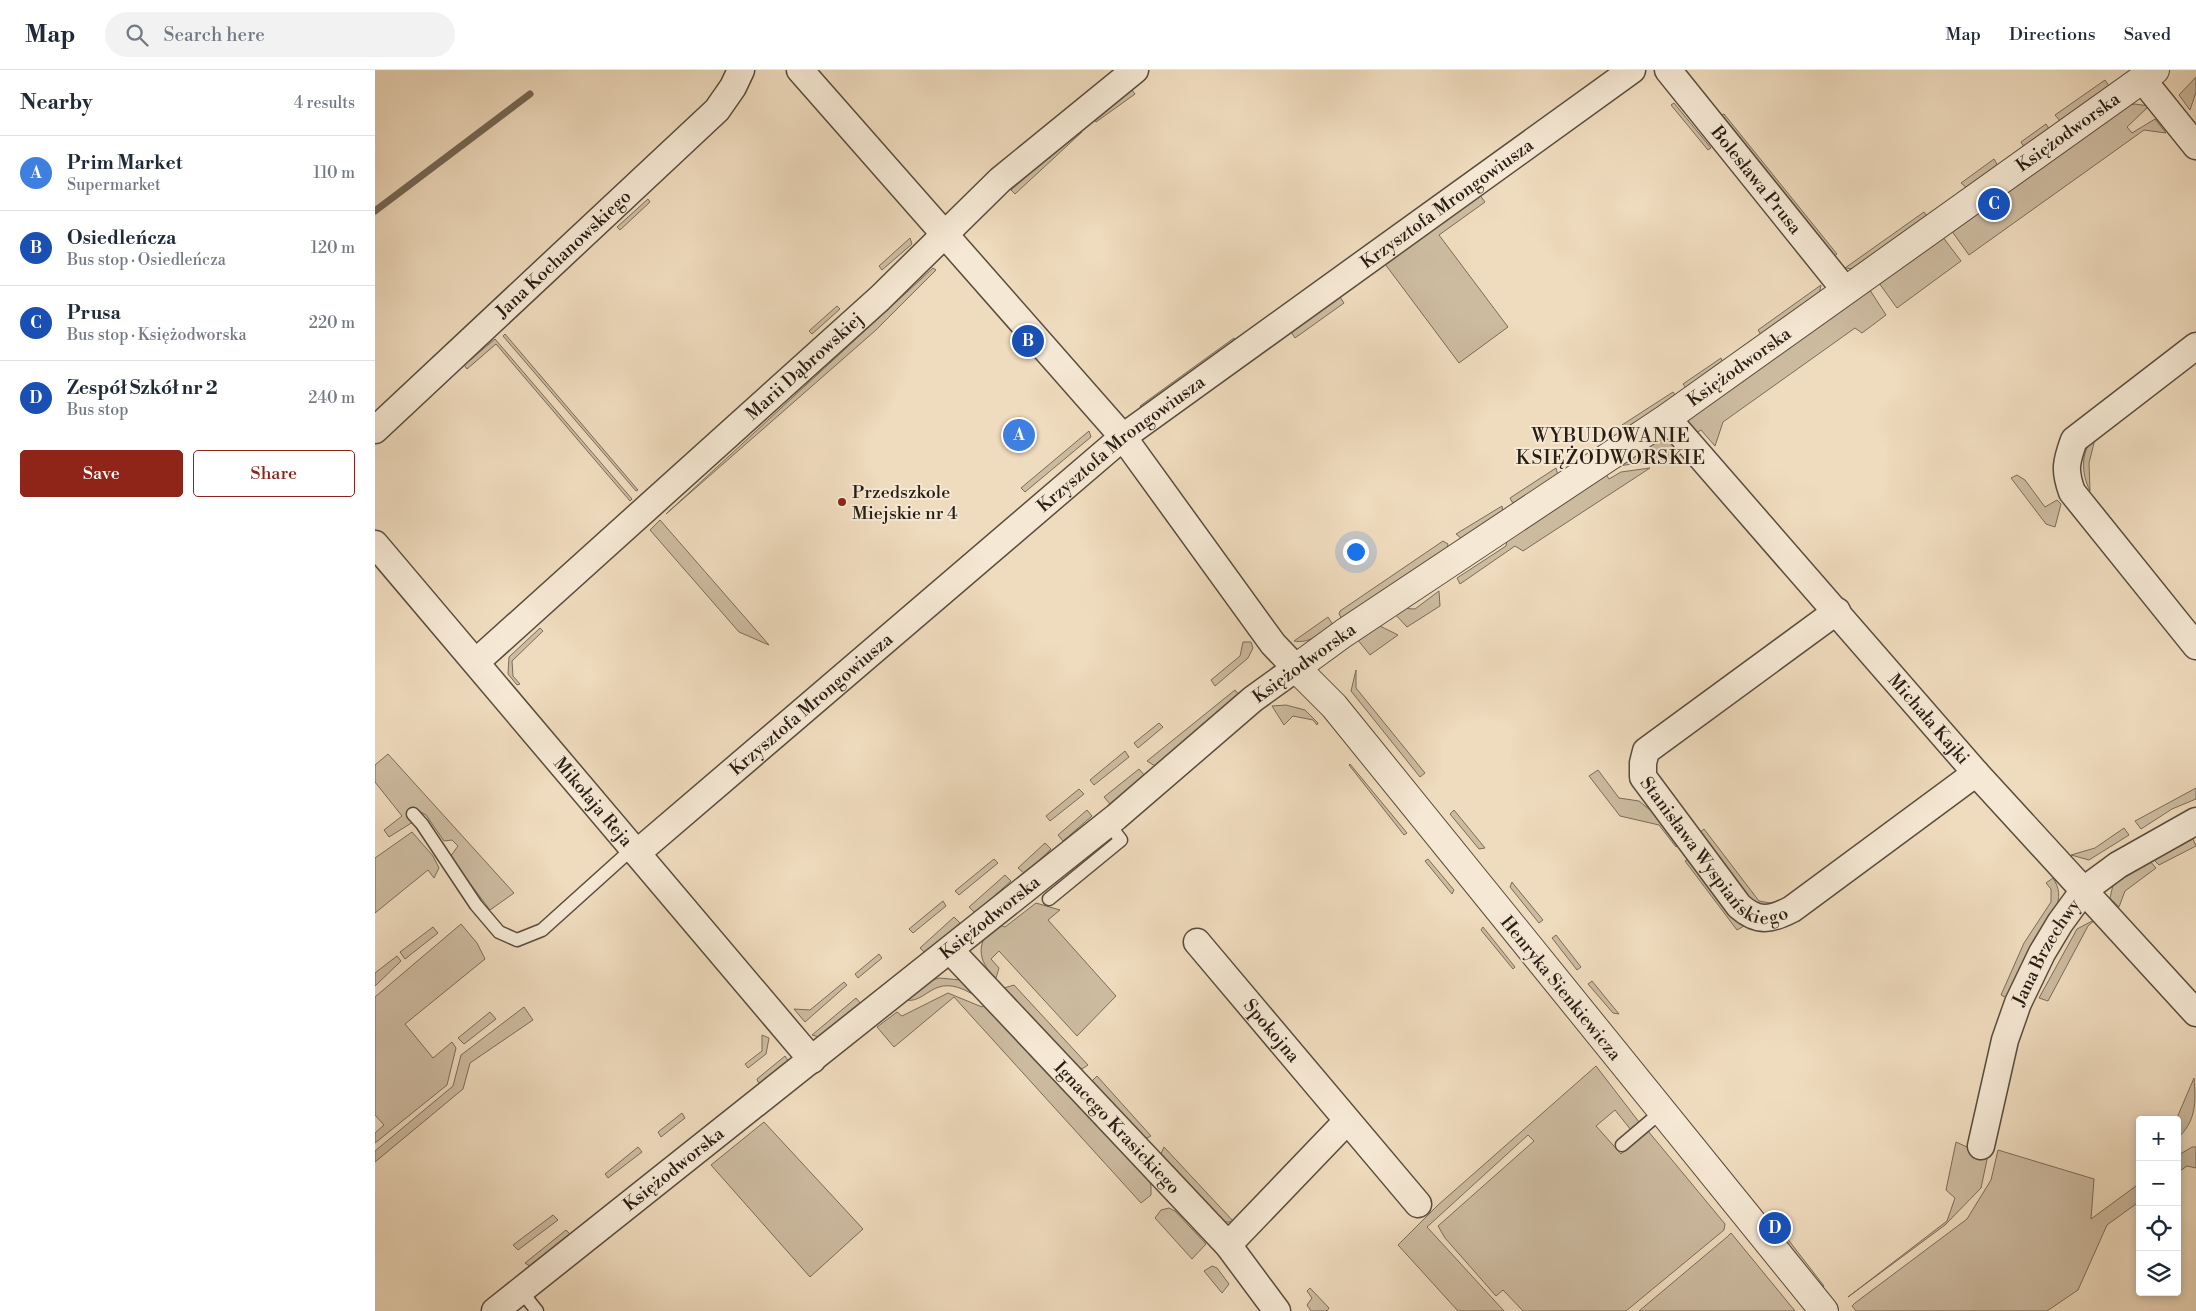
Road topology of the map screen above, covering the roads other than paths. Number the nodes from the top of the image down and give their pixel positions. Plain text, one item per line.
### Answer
1 (741, 70) edge
2 (800, 70) edge
3 (1135, 70) edge
4 (1632, 70) edge
5 (1668, 70) edge
6 (2149, 75) edge
7 (2196, 146) edge
8 (943, 234) junction
9 (1845, 290) junction
10 (2196, 346) edge
11 (1667, 418) junction
12 (375, 430) edge
13 (1123, 437) junction
14 (375, 544) edge
15 (1837, 612) junction
16 (2196, 646) edge
17 (476, 662) junction
18 (1296, 668) junction
19 (1976, 773) junction
20 (413, 814) dead end
21 (2196, 821) edge
22 (1108, 823) junction
23 (634, 851) junction
24 (2084, 890) junction
25 (1049, 899) dead end
26 (1197, 942) dead end
27 (950, 950) junction
28 (2196, 1013) edge
29 (812, 1060) junction
30 (1661, 1112) junction
31 (1347, 1121) junction
32 (1622, 1145) dead end
33 (1981, 1146) dead end
34 (1418, 1204) dead end
35 (1228, 1245) junction
36 (521, 1291) junction
37 (495, 1311) edge
38 (537, 1311) edge
39 (1277, 1311) edge
40 (1824, 1311) edge

1 - 12 street, Jana Kochanowskiego
2 - 8 street
3 - 8 street, Marii Dąbrowskiej
4 - 13 street, Krzysztofa Mrongowiusza
5 - 9 street, Bolesława Prusa
6 - 7 street
6 - 9 street, Księżodworska
8 - 13 street
8 - 17 street, Marii Dąbrowskiej
9 - 11 street, Księżodworska
10 - 16 street
11 - 15 street, Michała Kajki
11 - 18 street, Księżodworska
13 - 18 street
13 - 23 street, Krzysztofa Mrongowiusza
14 - 17 street, Mikołaja Reja
15 - 19 street, Michała Kajki
15 - 19 street, Stanisława Wyspiańskiego
17 - 23 street, Mikołaja Reja
18 - 22 street, Księżodworska
18 - 30 street, Henryka Sienkiewicza
19 - 24 street, Michała Kajki
20 - 23 lane
21 - 24 street, Jana Brzechwy
22 - 25 lane
22 - 27 street, Księżodworska
23 - 29 street, Mikołaja Reja
24 - 28 street, Michała Kajki
24 - 33 street, Jana Brzechwy
26 - 31 street, Spokojna
27 - 29 street, Księżodworska
27 - 35 street, Ignacego Krasickiego
29 - 36 street, Księżodworska
30 - 32 lane
30 - 40 street, Henryka Sienkiewicza
31 - 34 street, Spokojna
31 - 35 street
35 - 39 street, Ignacego Krasickiego
36 - 37 street, Księżodworska
36 - 38 lane

